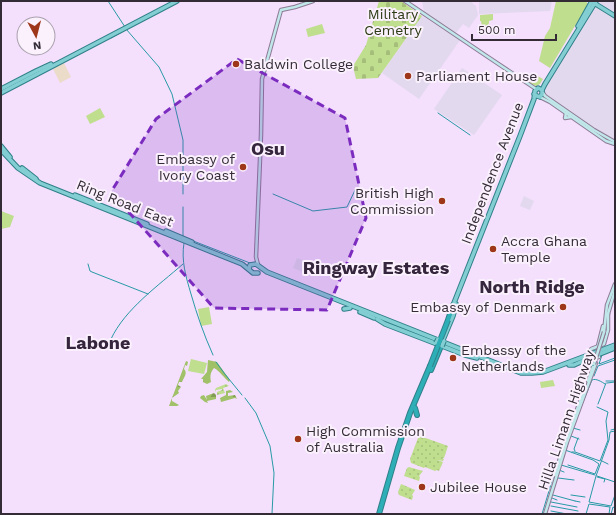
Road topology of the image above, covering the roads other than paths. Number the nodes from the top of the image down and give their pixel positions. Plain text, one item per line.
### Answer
1 (177, 1) edge
2 (313, 1) edge
3 (406, 1) edge
4 (594, 2) edge
5 (615, 16) edge
6 (7, 88) junction
7 (1, 89) edge
8 (536, 91) junction
9 (543, 92) junction
10 (1, 93) edge
11 (539, 97) junction
12 (615, 143) edge
13 (1, 146) edge
14 (1, 150) edge
15 (22, 170) junction
16 (164, 232) junction
17 (256, 257) junction
18 (251, 264) junction
19 (259, 266) junction
20 (249, 269) junction
21 (258, 273) junction
22 (279, 278) junction
23 (615, 284) edge
24 (614, 291) edge
25 (615, 297) edge
26 (327, 298) junction
27 (610, 300) junction
28 (342, 305) junction
29 (454, 306) junction
30 (350, 308) junction
31 (358, 310) junction
32 (607, 315) junction
33 (380, 318) junction
34 (606, 340) junction
35 (440, 343) junction
36 (614, 345) edge
37 (598, 347) junction
38 (591, 348) dead end
39 (477, 357) junction
40 (599, 358) dead end
41 (568, 364) junction
42 (594, 364) junction
43 (426, 379) junction
44 (576, 404) dead end
45 (415, 408) junction
46 (577, 409) junction
47 (411, 420) junction
48 (380, 514) edge
49 (544, 514) edge

1 - 6 main road
2 - 17 main road
3 - 8 main road
4 - 5 main road
4 - 8 main road, Independence Avenue
4 - 9 main road
6 - 7 main road
6 - 10 main road
8 - 9 main road
8 - 11 main road
8 - 29 main road, Independence Avenue
9 - 11 main road, Independence Avenue
9 - 12 main road
11 - 12 main road
11 - 29 main road, Independence Avenue
13 - 15 main road, Ring Road East
14 - 15 main road, Ring Road East
15 - 16 main road, Ring Road East
16 - 18 main road, Ring Road East
16 - 20 main road, Ring Road East
17 - 18 main road
17 - 19 main road
18 - 19 main road
18 - 20 main road
19 - 21 main road
19 - 22 main road
20 - 21 main road
21 - 22 main road
22 - 26 main road
23 - 24 main road
24 - 25 main road
24 - 27 main road
24 - 27 main road
25 - 27 main road
26 - 28 main road
26 - 31 main road
27 - 32 main road
28 - 30 main road
28 - 30 main road
29 - 35 main road, Independence Avenue
29 - 43 highway, Independence Avenue, bridge
30 - 31 main road
31 - 33 main road
32 - 34 main road
32 - 37 main road
32 - 42 main road, Hilla Limann Highway, bridge
33 - 35 main road
33 - 39 main road
33 - 39 main road
34 - 36 main road
34 - 37 main road
35 - 39 main road
35 - 43 highway
36 - 41 main road
37 - 38 main road
39 - 41 main road
40 - 42 main road
41 - 42 main road
42 - 46 main road, Hilla Limann Highway
42 - 49 main road, Hilla Limann Highway
43 - 45 highway, Independence Avenue
43 - 48 highway, Independence Avenue
44 - 46 main road
45 - 47 highway, Independence Avenue
45 - 47 highway
46 - 49 main road, Hilla Limann Highway
47 - 48 highway, Independence Avenue

